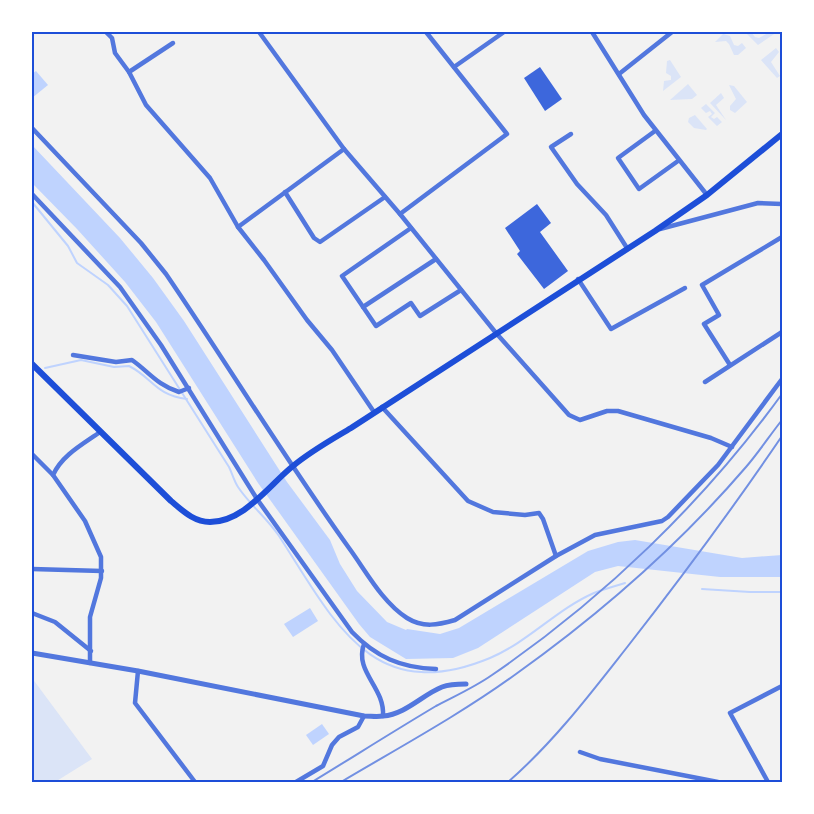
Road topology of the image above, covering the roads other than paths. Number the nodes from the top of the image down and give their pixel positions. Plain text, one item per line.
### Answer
1 (106, 32) edge
2 (259, 32) edge
3 (426, 32) edge
4 (504, 32) edge
5 (592, 32) edge
6 (672, 32) edge
7 (173, 43) dead end
8 (454, 67) junction
9 (129, 72) junction
10 (619, 74) junction
11 (32, 128) edge
12 (655, 131) junction
13 (571, 134) dead end
14 (783, 134) edge
15 (344, 149) junction
16 (678, 161) junction
17 (285, 192) junction
18 (32, 194) edge
19 (707, 195) junction
20 (385, 197) junction
21 (783, 204) edge
22 (400, 214) junction
23 (238, 227) junction
24 (411, 228) junction
25 (655, 231) junction
26 (783, 237) edge
27 (627, 248) junction
28 (436, 259) junction
29 (578, 279) junction
30 (685, 288) dead end
31 (461, 290) junction
32 (363, 307) junction
33 (783, 332) edge
34 (496, 333) junction
35 (73, 355) dead end
36 (32, 364) edge
37 (730, 365) junction
38 (783, 379) edge
39 (705, 382) dead end
40 (189, 388) junction
41 (382, 407) junction
42 (374, 412) junction
43 (100, 432) junction
44 (732, 447) junction
45 (32, 454) edge
46 (293, 466) junction
47 (53, 475) junction
48 (258, 497) junction
49 (556, 556) junction
50 (32, 569) edge
51 (102, 571) junction
52 (32, 613) edge
53 (364, 644) junction
54 (91, 651) junction
55 (35, 653) edge
56 (32, 659) edge
57 (90, 663) junction
58 (436, 669) dead end
59 (138, 671) junction
60 (466, 684) dead end
61 (783, 686) edge
62 (364, 716) junction
63 (383, 716) junction
64 (580, 752) dead end
65 (195, 783) edge
66 (296, 783) edge
67 (718, 783) edge
68 (768, 783) edge

1 - 9 street
2 - 15 street
3 - 8 street
4 - 8 street
5 - 10 street
6 - 10 street
7 - 9 street
8 - 22 street
9 - 23 street
10 - 12 street
11 - 46 street
12 - 16 street
12 - 16 street
13 - 27 street
14 - 19 main road
15 - 17 street
15 - 20 street
16 - 19 street
17 - 20 street
17 - 23 street
18 - 40 street
19 - 25 main road
20 - 22 street
21 - 25 street
22 - 24 street
23 - 42 street
24 - 28 street
24 - 32 street
25 - 27 main road
26 - 37 street
27 - 29 main road
28 - 31 street
28 - 32 street
29 - 30 street
29 - 34 main road
31 - 32 street
31 - 34 street
33 - 37 street
34 - 41 main road
34 - 44 street
35 - 40 street
36 - 43 main road
37 - 39 street
38 - 44 street
40 - 48 street
41 - 42 main road
41 - 49 street
42 - 46 main road
43 - 47 street
43 - 48 main road
44 - 49 street
45 - 47 street
46 - 48 main road
46 - 49 street
47 - 51 street
48 - 53 street
50 - 51 street
51 - 54 street
52 - 54 street
53 - 58 street
53 - 63 street
54 - 57 street
55 - 56 street
55 - 57 street
57 - 59 street
59 - 62 street
59 - 65 street
60 - 63 street
61 - 68 street
62 - 63 street
62 - 66 street
64 - 67 street

